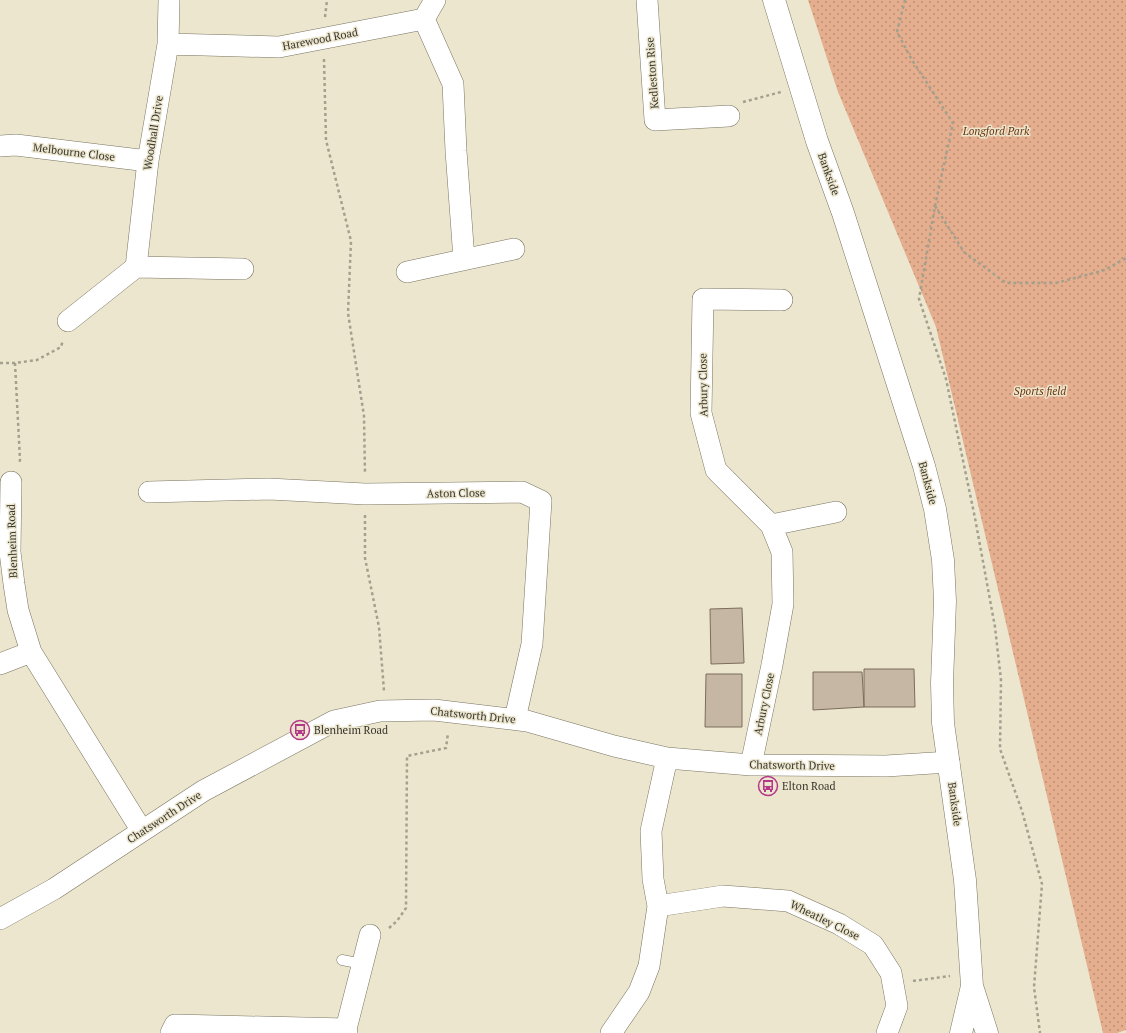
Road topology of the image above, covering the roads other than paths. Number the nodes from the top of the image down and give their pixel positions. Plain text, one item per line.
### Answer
1 (169, 0) edge
2 (435, 0) edge
3 (647, 0) edge
4 (774, 0) edge
5 (424, 19) junction
6 (168, 44) junction
7 (729, 116) road end
8 (0, 146) edge
9 (148, 161) junction
10 (514, 249) dead end
11 (464, 259) junction
12 (136, 267) junction
13 (243, 269) dead end
14 (407, 272) dead end
15 (782, 300) dead end
16 (68, 321) road end
17 (11, 482) road end
18 (149, 492) dead end
19 (836, 512) dead end
20 (771, 526) junction
21 (31, 652) junction
22 (0, 664) edge
23 (514, 719) junction
24 (667, 758) junction
25 (949, 762) junction
26 (751, 765) junction
27 (142, 831) junction
28 (658, 906) junction
29 (0, 919) edge
30 (370, 935) road end
31 (342, 960) dead end
32 (363, 964) junction
33 (972, 979) junction
34 (346, 1031) edge
35 (171, 1033) edge
36 (611, 1033) edge
37 (887, 1033) edge
38 (961, 1033) edge
39 (987, 1033) edge

1 - 6 street, Woodhall Drive
2 - 5 street
3 - 7 street, Kedleston Rise
4 - 25 street, Bankside
5 - 6 street, Harewood Road
5 - 11 street
6 - 9 street, Woodhall Drive
8 - 9 street, Melbourne Close
9 - 12 street, Woodhall Drive
10 - 11 street
11 - 14 street
12 - 13 street
12 - 16 street
15 - 20 street, Arbury Close
17 - 21 street, Blenheim Road
18 - 23 street, Aston Close
19 - 20 street
20 - 26 street, Arbury Close
21 - 22 street
21 - 27 street, Blenheim Road
23 - 24 street, Chatsworth Drive
23 - 27 street, Chatsworth Drive
24 - 26 street, Chatsworth Drive
24 - 28 street
25 - 26 street, Chatsworth Drive
25 - 33 street, Bankside
27 - 29 street, Chatsworth Drive
28 - 36 street
28 - 37 street, Wheatley Close
30 - 32 street
31 - 32 lane
32 - 34 street
33 - 38 street, Bankside
33 - 39 street, Bankside
34 - 35 street

